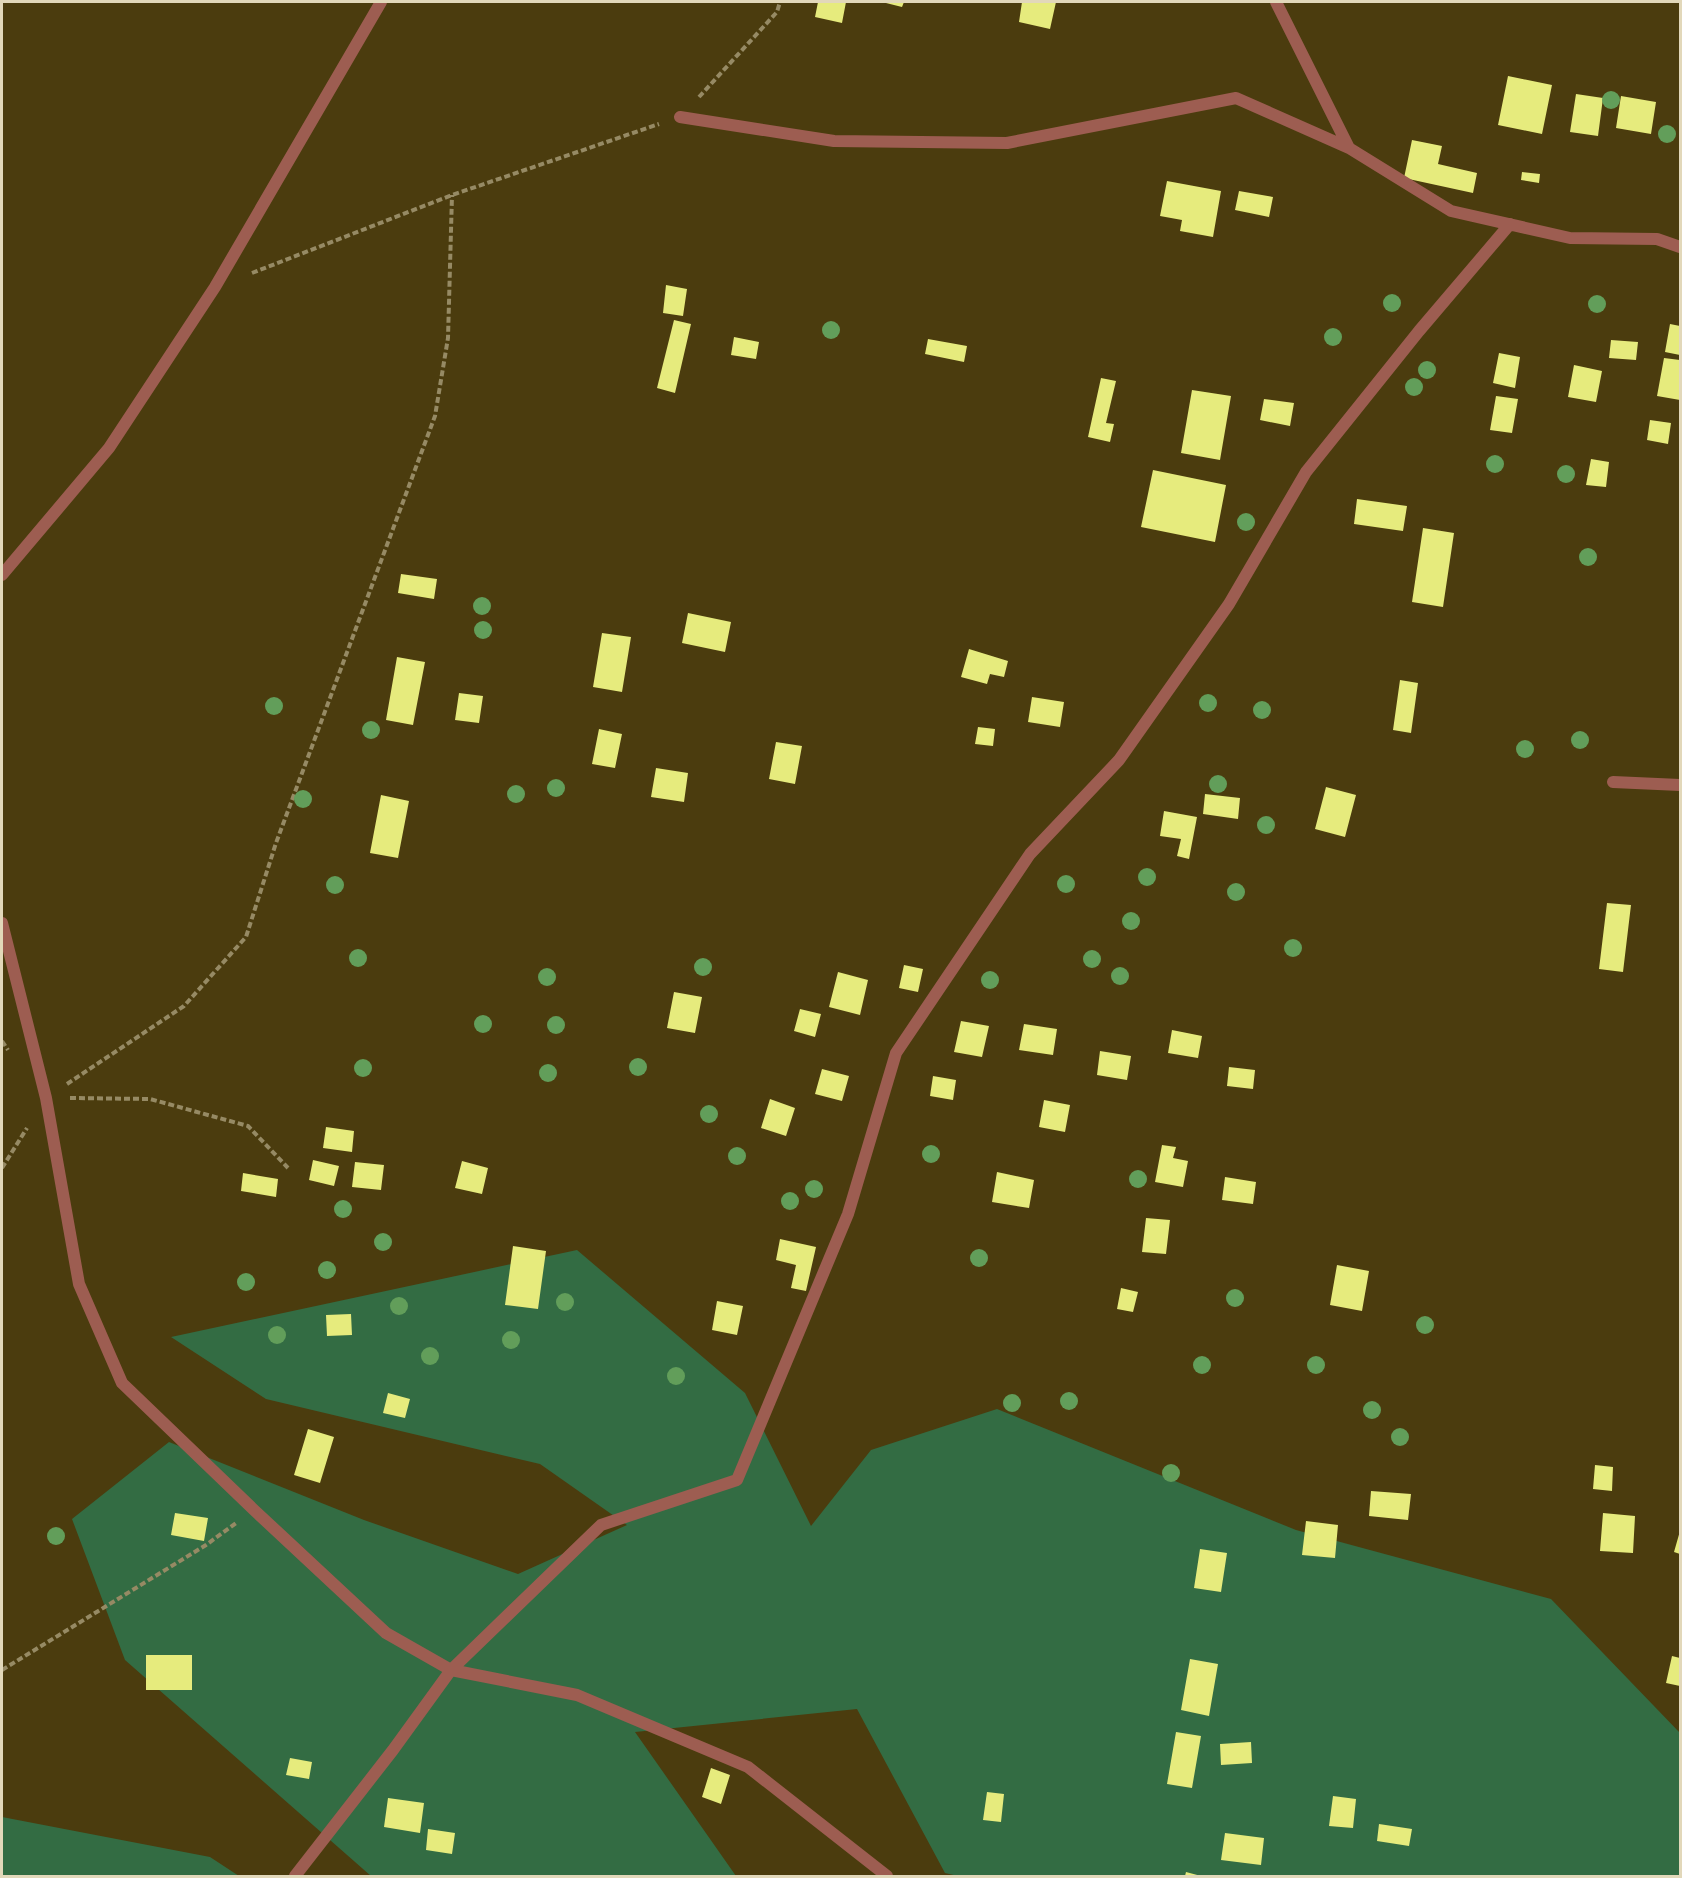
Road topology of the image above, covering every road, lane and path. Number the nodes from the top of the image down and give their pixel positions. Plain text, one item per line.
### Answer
1 (381, 2) edge
2 (780, 2) edge
3 (1276, 2) edge
4 (680, 117) junction
5 (1348, 148) junction
6 (452, 195) junction
7 (1510, 224) junction
8 (1680, 247) edge
9 (215, 287) junction
10 (2, 575) edge
11 (1613, 783) dead end
12 (1680, 785) edge
13 (2, 923) edge
14 (2, 1041) edge
15 (14, 1058) dead end
16 (46, 1098) junction
17 (2, 1168) edge
18 (288, 1168) dead end
19 (254, 1510) junction
20 (2, 1670) edge
21 (451, 1670) junction
22 (295, 1876) edge
23 (886, 1876) edge

1 - 9 street
2 - 4 path
3 - 5 street
4 - 5 street
4 - 6 path
5 - 7 street
6 - 9 path
6 - 16 path
7 - 8 street
7 - 21 street
9 - 10 street
11 - 12 street
13 - 16 street
14 - 15 path
16 - 17 path
16 - 18 path
16 - 19 street
19 - 20 path
19 - 21 street
21 - 22 street
21 - 23 street

